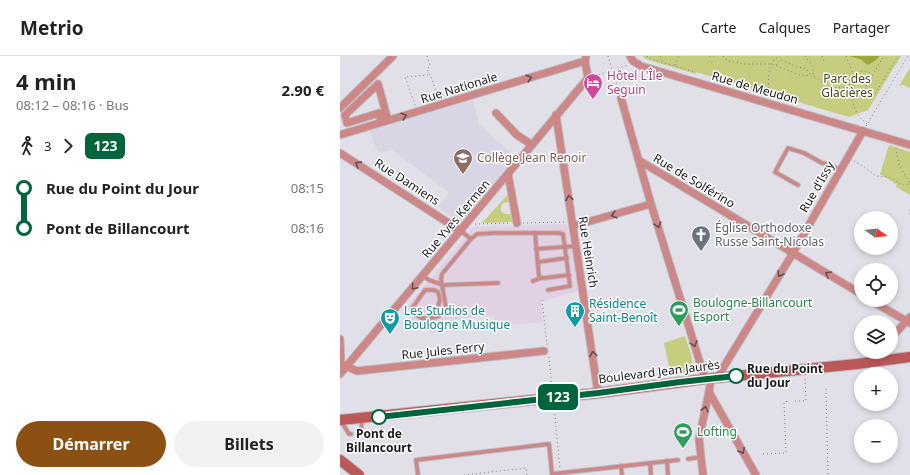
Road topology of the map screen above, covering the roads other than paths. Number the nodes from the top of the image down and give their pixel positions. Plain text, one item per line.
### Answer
1 (393, 56) edge
2 (632, 58) edge
3 (586, 59) edge
4 (621, 98) road end
5 (340, 108) edge
6 (496, 113) dead end
7 (556, 115) junction
8 (387, 117) joint
9 (863, 131) junction
10 (340, 135) edge
11 (532, 145) junction
12 (910, 145) edge
13 (340, 153) edge
14 (640, 161) junction
15 (840, 170) junction
16 (508, 174) junction
17 (798, 185) dead end
18 (651, 204) junction
19 (517, 223) dead end
20 (573, 226) junction
21 (461, 231) junction
22 (535, 233) junction
23 (471, 239) junction
24 (576, 246) junction
25 (565, 247) junction
26 (536, 248) junction
27 (792, 253) junction
28 (567, 258) junction
29 (538, 262) junction
30 (569, 275) junction
31 (423, 276) junction
32 (541, 278) junction
33 (533, 281) dead end
34 (498, 283) dead end
35 (443, 285) junction
36 (548, 290) dead end
37 (854, 290) edge
38 (883, 307) edge
39 (433, 312) dead end
40 (909, 321) edge
41 (898, 331) edge
42 (340, 339) edge
43 (544, 351) dead end
44 (910, 357) edge
45 (870, 359) edge
46 (866, 363) junction
47 (346, 367) junction
48 (340, 374) edge
49 (711, 378) junction
50 (709, 392) junction
51 (598, 393) junction
52 (362, 418) junction
53 (340, 420) edge
54 (358, 433) dead end
55 (351, 434) dead end
56 (701, 457) junction
57 (688, 459) dead end
58 (340, 460) edge
59 (678, 460) dead end
60 (667, 461) junction
61 (650, 463) junction
62 (621, 466) junction
63 (359, 475) edge
64 (418, 475) edge
65 (622, 475) edge
66 (651, 475) edge
67 (668, 475) edge
68 (703, 475) edge
69 (756, 475) edge

1 - 5 street
2 - 9 street, Rue de Meudon
3 - 7 street, Rue Yves Kermen
10 -> 3 street, Rue Nationale
4 - 14 street
6 - 11 street
7 - 11 street, Rue Yves Kermen
20 -> 7 street, Rue Heinrich
8 - 8 street
9 - 12 street, Rue de Meudon
9 - 15 street, Rue d'Issy
11 - 16 street, Rue Yves Kermen
21 -> 13 street, Rue Damiens
14 - 18 street
14 - 27 street, Rue de Solférino
15 - 17 lane
15 - 27 street, Rue d'Issy
16 - 19 street
16 - 21 street, Rue Yves Kermen
18 -> 20 street
18 -> 49 street
20 - 24 street, Rue Heinrich
21 - 23 lane
21 - 31 street, Rue Yves Kermen
22 - 23 lane
22 - 25 lane
22 - 26 lane
23 - 35 lane
24 - 25 lane
51 -> 24 street, Rue Heinrich
25 - 26 lane
25 - 28 lane
26 - 29 lane
37 -> 27 street, Rue de Solférino
27 -> 49 street, Rue d'Issy
28 - 29 lane
28 - 30 lane
29 - 32 lane
30 - 32 lane
30 - 36 lane
31 - 35 lane
31 -> 47 street, Rue Yves Kermen
32 - 33 lane
34 - 35 lane
35 - 39 lane
38 - 40 street
40 - 41 street
42 - 47 street
43 - 47 street, Rue Jules Ferry
44 - 46 street, Boulevard Jean Jaurès
45 - 46 street
46 - 49 street, Boulevard Jean Jaurès
47 - 48 street, Rue Yves Kermen
49 - 50 street
49 - 51 street, Boulevard Jean Jaurès
56 -> 50 street
50 -> 69 street
51 - 52 street, Boulevard Jean Jaurès
52 - 53 street, Boulevard Jean Jaurès
52 - 54 lane
53 - 55 lane
56 - 57 lane
56 - 68 street
58 - 63 street
59 - 60 lane
60 - 61 lane
60 - 67 lane
61 - 62 lane
61 - 66 lane
62 - 64 lane
62 - 65 lane

